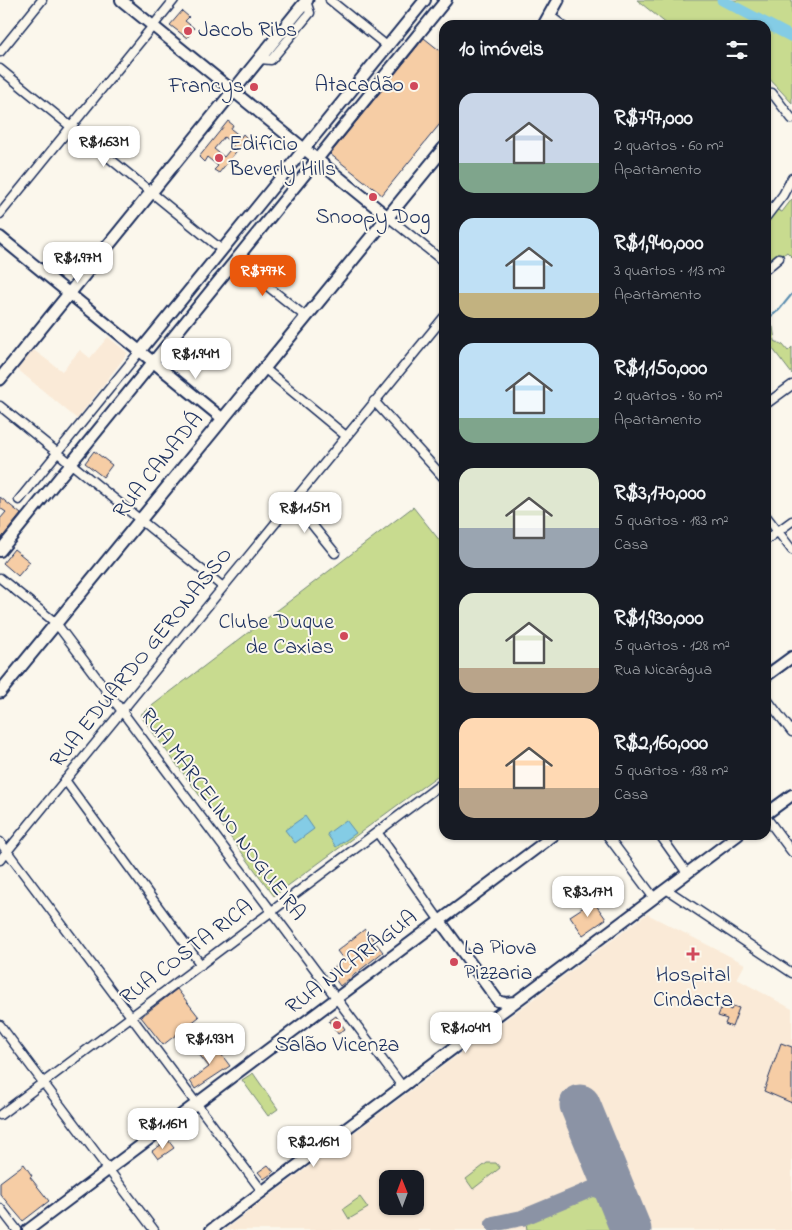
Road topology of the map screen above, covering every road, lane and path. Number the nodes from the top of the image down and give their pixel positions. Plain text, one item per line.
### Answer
1 (42, 0) edge
2 (121, 0) edge
3 (174, 0) edge
4 (306, 0) edge
5 (330, 0) edge
6 (425, 0) edge
7 (446, 0) edge
8 (558, 0) edge
9 (547, 20) edge
10 (153, 26) junction
11 (388, 46) junction
12 (0, 52) edge
13 (0, 69) edge
14 (233, 91) junction
15 (772, 93) dead end
16 (792, 119) edge
17 (71, 127) junction
18 (304, 149) junction
19 (439, 154) edge
20 (317, 159) junction
21 (792, 178) edge
22 (151, 192) junction
23 (771, 210) edge
24 (0, 214) edge
25 (388, 217) junction
26 (0, 237) edge
27 (222, 250) junction
28 (439, 258) edge
29 (780, 258) dead end
30 (235, 260) junction
31 (771, 265) edge
32 (69, 293) junction
33 (306, 317) junction
34 (439, 323) edge
35 (140, 351) junction
36 (153, 362) junction
37 (264, 368) junction
38 (0, 379) edge
39 (792, 385) edge
40 (771, 400) edge
41 (374, 402) junction
42 (0, 406) edge
43 (223, 418) junction
44 (346, 436) junction
45 (64, 458) junction
46 (438, 472) edge
47 (19, 500) dead end
48 (293, 502) junction
49 (141, 520) junction
50 (792, 521) edge
51 (771, 523) edge
52 (778, 532) junction
53 (771, 537) edge
54 (792, 550) edge
55 (0, 551) edge
56 (335, 553) dead end
57 (0, 578) edge
58 (223, 587) junction
59 (56, 623) junction
60 (792, 657) edge
61 (771, 672) edge
62 (0, 692) edge
63 (771, 705) edge
64 (122, 711) junction
65 (792, 732) edge
66 (65, 780) junction
67 (439, 786) edge
68 (792, 795) edge
69 (771, 812) edge
70 (771, 823) edge
71 (376, 832) junction
72 (547, 840) edge
73 (611, 840) edge
74 (664, 840) edge
75 (731, 840) edge
76 (0, 842) edge
77 (7, 851) junction
78 (792, 852) edge
79 (0, 860) edge
80 (687, 873) junction
81 (666, 889) junction
82 (654, 898) junction
83 (272, 911) junction
84 (440, 921) junction
85 (201, 964) junction
86 (792, 973) edge
87 (337, 998) junction
88 (498, 1001) junction
89 (514, 1002) junction
90 (131, 1017) junction
91 (494, 1017) junction
92 (0, 1025) edge
93 (43, 1083) junction
94 (402, 1086) junction
95 (196, 1104) junction
96 (0, 1115) edge
97 (108, 1170) junction
98 (262, 1191) junction
99 (0, 1208) edge
100 (17, 1230) edge
101 (28, 1230) edge
102 (154, 1230) edge
103 (211, 1230) edge

1 - 12 street
2 - 10 main road
3 - 10 street
4 - 14 main road
5 - 11 street
6 - 11 main road
7 - 20 main road
8 - 9 main road
10 - 14 main road
10 - 17 street
11 - 18 main road
13 - 17 street
14 - 18 main road
14 - 22 main road
15 - 16 street
17 - 22 street
17 - 24 street
18 - 20 main road
18 - 27 main road
19 - 25 main road, RUA CANADÁ
20 - 25 main road
20 - 30 main road
21 - 23 street
22 - 27 street
22 - 32 main road
25 - 28 street
25 - 33 main road, RUA CANADÁ
26 - 32 main road
27 - 35 main road
29 - 31 street
30 - 33 street
30 - 36 main road
32 - 35 main road
32 - 38 main road
33 - 37 main road, RUA CANADÁ
34 - 41 street, RUA EDUARDO GERONASSO
35 - 36 main road
35 - 45 street
36 - 43 main road
36 - 45 main road
37 - 43 main road, RUA CANADÁ
37 - 44 street
39 - 40 street
41 - 44 street, RUA EDUARDO GERONASSO
41 - 46 street
42 - 45 street
43 - 49 main road, RUA CANADÁ
44 - 48 street, RUA EDUARDO GERONASSO
45 - 47 street
45 - 49 street
45 - 55 main road
48 - 56 street
48 - 58 street, RUA EDUARDO GERONASSO
49 - 58 street
49 - 59 main road, RUA CANADÁ
50 - 52 street
51 - 52 street
52 - 53 street
52 - 54 street
57 - 59 street, RUA MARCELINO NOGUEIRA
58 - 64 street, RUA EDUARDO GERONASSO
59 - 62 main road, RUA CANADÁ
59 - 64 street, RUA MARCELINO NOGUEIRA
60 - 61 main road
63 - 65 street
64 - 66 street, RUA EDUARDO GERONASSO
64 - 83 street, RUA MARCELINO NOGUEIRA
66 - 77 street, RUA EDUARDO GERONASSO
66 - 85 street
67 - 71 street, RUA COSTA RICA
68 - 69 main road
70 - 78 street
71 - 83 street, RUA COSTA RICA
71 - 84 street
72 - 84 main road, RUA NICARÁGUA
73 - 82 street
74 - 80 street
75 - 80 main road
76 - 77 street
77 - 79 street, RUA EDUARDO GERONASSO
77 - 90 street
80 - 81 main road
81 - 82 main road
81 - 86 street
82 - 89 main road
83 - 85 street, RUA COSTA RICA
83 - 87 street, RUA MARCELINO NOGUEIRA
84 - 87 main road, RUA NICARÁGUA
84 - 88 main road
85 - 90 street, RUA COSTA RICA
87 - 94 street, RUA MARCELINO NOGUEIRA
87 - 95 main road, RUA NICARÁGUA
88 - 89 main road
88 - 91 main road
89 - 91 main road
90 - 93 street, RUA COSTA RICA
90 - 95 street
91 - 94 main road
92 - 93 street
93 - 96 street, RUA COSTA RICA
93 - 97 street
94 - 98 main road
95 - 97 main road, RUA NICARÁGUA
95 - 98 street
97 - 101 main road, RUA NICARÁGUA
97 - 102 street
98 - 103 main road
99 - 100 street

